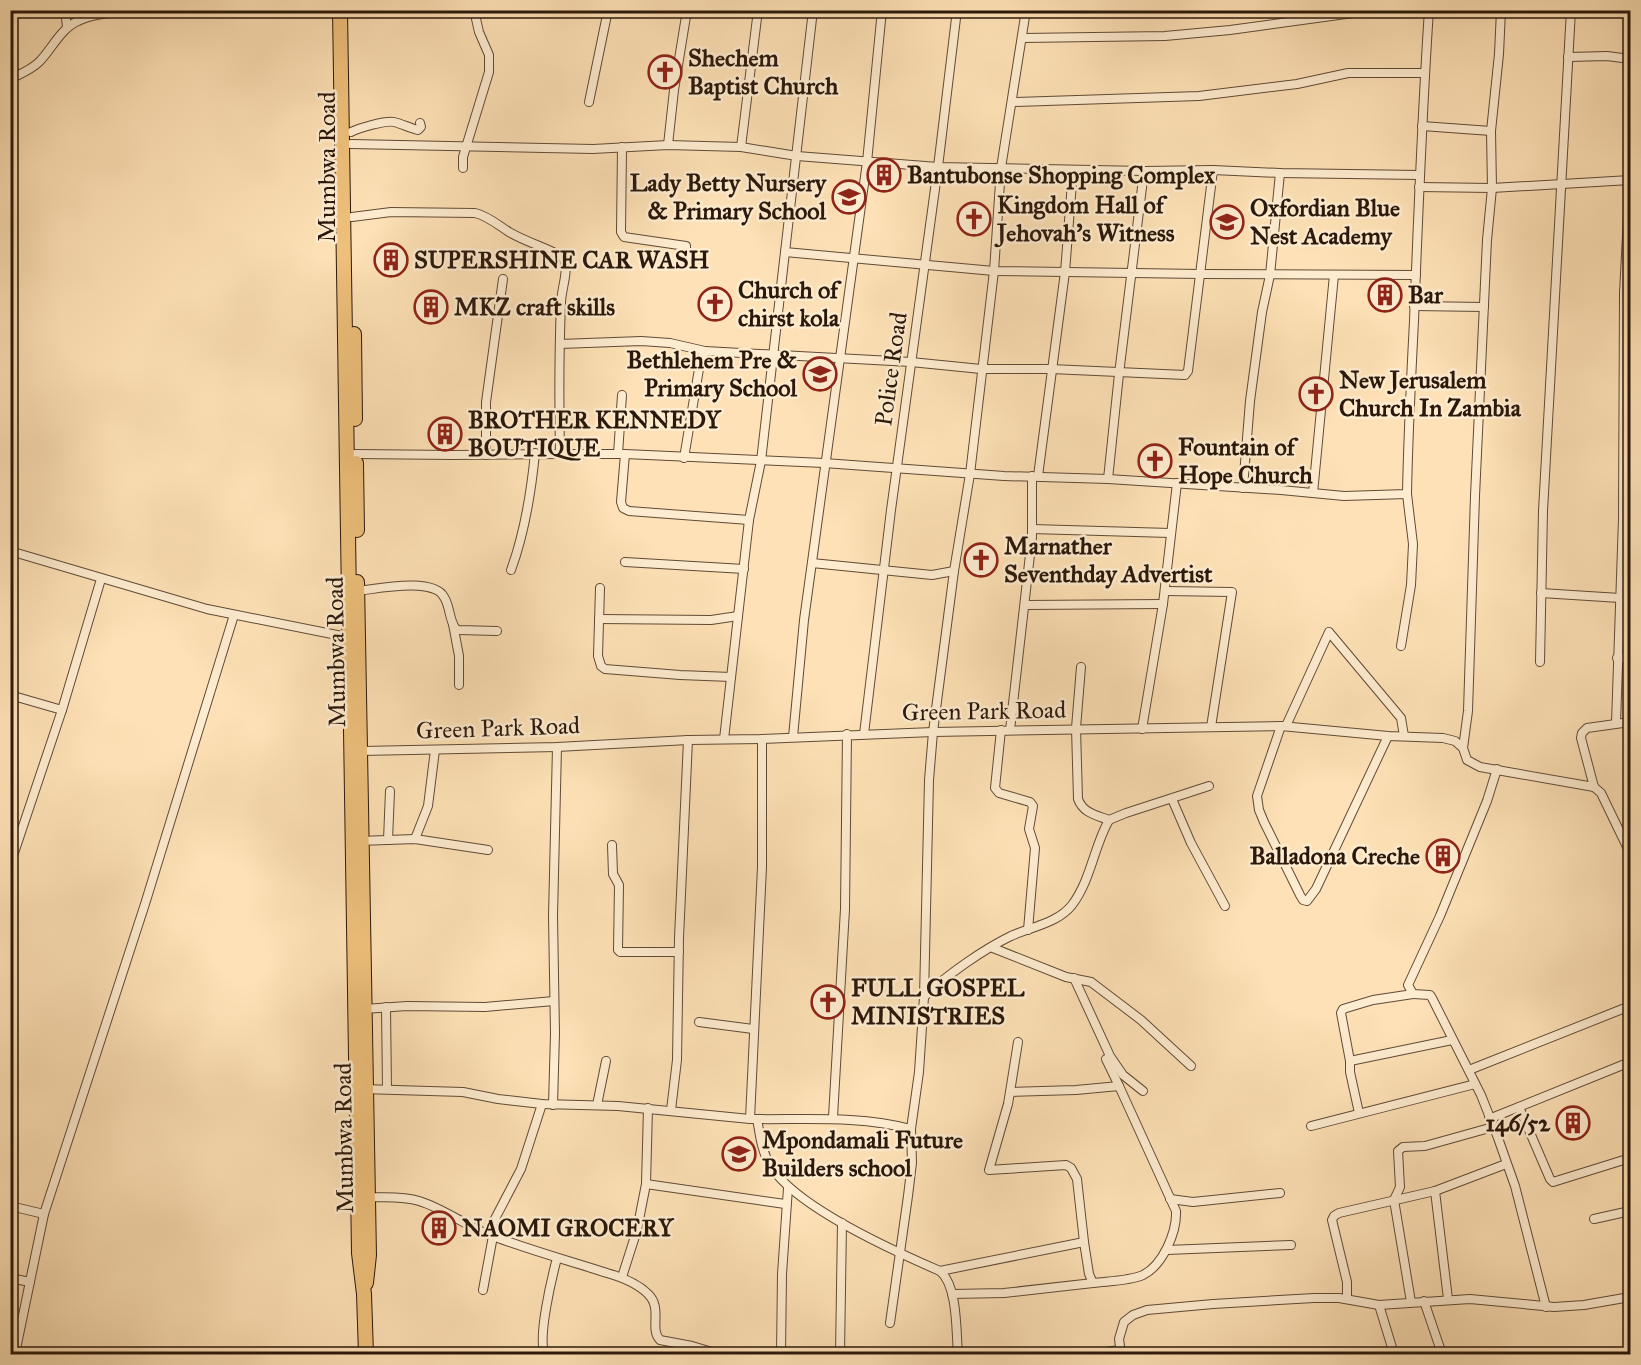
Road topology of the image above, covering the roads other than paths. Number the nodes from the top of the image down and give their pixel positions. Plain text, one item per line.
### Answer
1 (65, 10) edge
2 (139, 10) edge
3 (340, 10) edge
4 (348, 10) edge
5 (474, 10) edge
6 (608, 10) edge
7 (687, 10) edge
8 (758, 10) edge
9 (813, 10) edge
10 (882, 10) edge
11 (957, 10) edge
12 (1026, 10) edge
13 (1375, 10) edge
14 (1429, 10) edge
15 (1501, 10) edge
16 (1571, 10) edge
17 (67, 27) junction
18 (1023, 38) junction
19 (1568, 57) junction
20 (1630, 59) edge
21 (1425, 73) junction
22 (10, 79) edge
23 (589, 102) dead end
24 (1013, 102) junction
25 (420, 123) dead end
26 (1422, 126) junction
27 (1491, 131) junction
28 (351, 138) junction
29 (668, 145) junction
30 (466, 146) junction
31 (622, 147) junction
32 (741, 147) junction
33 (797, 156) junction
34 (867, 162) junction
35 (938, 167) junction
36 (463, 168) dead end
37 (1001, 168) junction
38 (1073, 170) junction
39 (1213, 170) junction
40 (1144, 171) junction
41 (1280, 173) junction
42 (1419, 175) junction
43 (1630, 179) edge
44 (1560, 183) junction
45 (1419, 187) junction
46 (1492, 188) junction
47 (352, 217) junction
48 (785, 252) junction
49 (853, 258) junction
50 (686, 259) dead end
51 (925, 265) junction
52 (994, 271) junction
53 (1065, 272) junction
54 (1131, 274) junction
55 (1200, 274) junction
56 (1270, 274) junction
57 (1334, 274) junction
58 (1416, 275) junction
59 (503, 279) dead end
60 (1414, 306) junction
61 (1484, 307) junction
62 (1627, 312) edge
63 (560, 344) junction
64 (705, 351) junction
65 (774, 354) junction
66 (840, 358) junction
67 (911, 362) junction
68 (981, 369) junction
69 (1051, 369) junction
70 (1119, 374) junction
71 (622, 395) dead end
72 (535, 453) junction
73 (355, 454) junction
74 (560, 454) junction
75 (621, 454) junction
76 (486, 455) junction
77 (684, 458) junction
78 (761, 461) junction
79 (824, 464) junction
80 (897, 469) junction
81 (970, 474) junction
82 (1035, 476) junction
83 (1108, 478) junction
84 (1177, 483) junction
85 (1243, 488) junction
86 (1313, 493) junction
87 (1407, 494) junction
88 (749, 520) junction
89 (1032, 530) junction
90 (1170, 533) junction
91 (352, 549) junction
92 (10, 551) edge
93 (625, 562) dead end
94 (812, 563) junction
95 (511, 570) dead end
96 (744, 570) junction
97 (954, 571) junction
98 (884, 572) junction
99 (101, 579) junction
100 (600, 588) dead end
101 (357, 591) junction
102 (1165, 591) junction
103 (1541, 593) junction
104 (1620, 598) junction
105 (1163, 604) junction
106 (1025, 605) junction
107 (234, 615) junction
108 (738, 616) junction
109 (599, 619) junction
110 (453, 624) junction
111 (497, 631) dead end
112 (353, 638) junction
113 (1401, 646) dead end
114 (1617, 658) junction
115 (1630, 658) edge
116 (1540, 662) dead end
117 (1081, 667) dead end
118 (731, 676) junction
119 (459, 685) dead end
120 (10, 695) edge
121 (62, 710) junction
122 (1630, 722) edge
123 (1616, 723) junction
124 (1284, 726) junction
125 (1211, 727) junction
126 (1076, 728) junction
127 (1142, 729) junction
128 (1005, 730) junction
129 (933, 732) junction
130 (847, 734) junction
131 (864, 734) junction
132 (1388, 736) junction
133 (1404, 736) junction
134 (793, 737) junction
135 (724, 739) junction
136 (762, 739) junction
137 (688, 740) junction
138 (557, 747) junction
139 (1463, 748) junction
140 (435, 750) junction
141 (361, 751) junction
142 (1497, 769) junction
143 (1209, 786) dead end
144 (1594, 787) junction
145 (390, 791) dead end
146 (1172, 799) junction
147 (1109, 820) junction
148 (415, 839) junction
149 (388, 840) junction
150 (357, 841) junction
151 (612, 845) dead end
152 (13, 847) edge
153 (488, 850) dead end
154 (1630, 853) edge
155 (10, 865) edge
156 (1225, 906) dead end
157 (1028, 930) junction
158 (993, 948) junction
159 (679, 952) junction
160 (1074, 978) junction
161 (1413, 994) junction
162 (924, 997) junction
163 (554, 1001) junction
164 (1630, 1006) edge
165 (386, 1007) junction
166 (364, 1009) junction
167 (699, 1022) dead end
168 (1091, 1025) dead end
169 (753, 1029) junction
170 (1452, 1040) junction
171 (1018, 1042) dead end
172 (606, 1061) dead end
173 (1350, 1061) junction
174 (1630, 1062) edge
175 (1191, 1066) dead end
176 (1469, 1070) junction
177 (1475, 1083) junction
178 (1119, 1086) junction
179 (361, 1089) junction
180 (387, 1089) junction
181 (1143, 1091) dead end
182 (1010, 1092) junction
183 (542, 1104) junction
184 (553, 1105) junction
185 (597, 1105) junction
186 (1520, 1107) junction
187 (648, 1108) junction
188 (671, 1110) junction
189 (1359, 1113) junction
190 (833, 1118) junction
191 (753, 1119) junction
192 (1491, 1123) junction
193 (1311, 1126) dead end
194 (911, 1128) junction
195 (1630, 1158) edge
196 (1506, 1164) junction
197 (646, 1184) junction
198 (788, 1188) junction
199 (1435, 1191) junction
200 (1280, 1193) dead end
201 (368, 1197) junction
202 (1170, 1199) junction
203 (1394, 1200) junction
204 (785, 1204) junction
205 (10, 1206) edge
206 (1630, 1211) edge
207 (44, 1214) junction
208 (1594, 1219) dead end
209 (842, 1223) junction
210 (490, 1235) junction
211 (1084, 1242) junction
212 (1291, 1245) dead end
213 (1167, 1250) junction
214 (898, 1254) junction
215 (557, 1258) junction
216 (940, 1271) junction
217 (622, 1277) junction
218 (10, 1278) edge
219 (30, 1282) junction
220 (1093, 1283) junction
221 (483, 1290) dead end
222 (364, 1294) junction
223 (952, 1294) junction
224 (1630, 1297) edge
225 (1347, 1299) junction
226 (1448, 1299) junction
227 (1424, 1301) junction
228 (1411, 1302) junction
229 (1379, 1305) junction
230 (1546, 1307) junction
231 (890, 1323) dead end
232 (1120, 1352) edge
233 (15, 1354) edge
234 (366, 1354) edge
235 (544, 1354) edge
236 (719, 1354) edge
237 (781, 1354) edge
238 (840, 1354) edge
239 (958, 1354) edge
240 (1090, 1354) edge
241 (1394, 1354) edge
242 (1442, 1354) edge

1 - 17 street
2 - 17 street
3 - 91 main road, Mumbwa Road
4 - 28 main road, Mumbwa Road
5 - 30 street
6 - 23 street
7 - 29 street
8 - 32 street
9 - 33 street
10 - 34 street
11 - 35 street, Police Road
12 - 18 street
13 - 18 street
14 - 21 street
15 - 27 street
16 - 19 street
17 - 22 street
18 - 24 street
19 - 20 street
19 - 44 street
21 - 24 street
21 - 26 street
24 - 37 street
25 - 28 street
26 - 27 street
26 - 42 street
27 - 46 street
28 - 30 street
28 - 47 main road, Mumbwa Road
29 - 31 street
29 - 32 street
30 - 31 street
30 - 36 street
31 - 50 street
32 - 33 street
33 - 34 street
33 - 48 street
34 - 35 street
34 - 49 street
35 - 37 street
35 - 51 street, Police Road
37 - 38 street
37 - 52 street
38 - 40 street
38 - 53 street
39 - 40 street
39 - 41 street
39 - 55 street
40 - 54 street
41 - 42 street
41 - 56 street
42 - 45 street
43 - 44 street
43 - 62 street
44 - 46 street
44 - 103 street
45 - 46 street
45 - 58 street
46 - 61 street
47 - 63 street
47 - 73 main road, Mumbwa Road
48 - 49 street
48 - 65 street
49 - 51 street
49 - 66 street
51 - 52 street
51 - 67 street, Police Road
52 - 53 street
52 - 68 street
53 - 54 street
53 - 69 street
54 - 55 street
54 - 70 street
55 - 56 street
55 - 70 street
56 - 57 street
56 - 85 street
57 - 58 street
57 - 86 street
58 - 60 street
59 - 76 street
60 - 61 street
60 - 87 street
61 - 139 street
62 - 104 street
63 - 64 street
63 - 74 street
64 - 65 street
64 - 77 street
65 - 66 street
65 - 78 street
66 - 67 street
66 - 79 street
67 - 68 street
67 - 80 street, Police Road
68 - 69 street
68 - 81 street
69 - 70 street
69 - 82 street
70 - 83 street
71 - 75 street
72 - 74 street
72 - 76 street
72 - 95 street
73 - 76 street
73 - 91 main road, Mumbwa Road
74 - 75 street
75 - 77 street
75 - 88 street
77 - 78 street
78 - 79 street
78 - 88 street
79 - 80 street
79 - 94 street
80 - 81 street
80 - 98 street, Police Road
81 - 82 street
81 - 97 street
82 - 83 street
82 - 89 street
83 - 84 street
84 - 85 street
84 - 90 street
85 - 86 street
86 - 87 street
87 - 113 street
88 - 96 street
89 - 90 street
89 - 106 street
90 - 102 street
91 - 101 main road, Mumbwa Road
91 - 112 main road, Mumbwa Road
92 - 99 street
93 - 96 street
94 - 98 street
94 - 134 street
96 - 108 street
97 - 98 street
97 - 129 street
98 - 131 street, Police Road
99 - 107 street
99 - 121 street
100 - 109 street
101 - 110 street
101 - 112 main road, Mumbwa Road
102 - 105 street
102 - 125 street
103 - 104 street
103 - 116 street
104 - 114 street
105 - 106 street
105 - 127 street
106 - 128 street
107 - 112 street
107 - 207 street
108 - 109 street
108 - 118 street
109 - 118 street
110 - 111 street
110 - 119 street
112 - 141 main road, Mumbwa Road
112 - 150 main road, Mumbwa Road
114 - 115 street
114 - 123 street
117 - 126 street
118 - 135 street
120 - 121 street
121 - 152 street
122 - 123 street
123 - 144 street
124 - 125 street, Green Park Road
124 - 132 street, Green Park Road
124 - 132 street
124 - 133 street
125 - 127 street, Green Park Road
126 - 127 street, Green Park Road
126 - 128 street, Green Park Road
126 - 147 street
128 - 129 street, Green Park Road
128 - 157 street
129 - 131 street, Green Park Road
129 - 162 street
130 - 131 street, Green Park Road
130 - 134 street, Green Park Road
130 - 190 street
132 - 133 street, Green Park Road
133 - 139 street, Green Park Road
134 - 136 street, Green Park Road
135 - 136 street, Green Park Road
135 - 137 street, Green Park Road
136 - 169 street
137 - 138 street, Green Park Road
137 - 159 street
138 - 140 street, Green Park Road
138 - 163 street
139 - 142 street, Green Park Road
140 - 141 street, Green Park Road
140 - 148 street
141 - 150 main road, Mumbwa Road
142 - 144 street, Green Park Road
142 - 161 street
143 - 146 street
144 - 154 street
145 - 149 street
146 - 147 street
146 - 156 street
147 - 157 street
148 - 149 street
148 - 153 street
149 - 150 street
150 - 166 main road, Mumbwa Road
150 - 179 main road, Mumbwa Road
151 - 159 street
152 - 155 street
157 - 158 street
158 - 160 street
158 - 162 street
159 - 188 street
160 - 175 street
160 - 181 street
161 - 170 street
161 - 173 street
162 - 194 street
163 - 165 street
163 - 184 street
164 - 176 street
165 - 166 street
165 - 180 street
166 - 179 main road, Mumbwa Road
167 - 169 street
168 - 178 street
169 - 191 street
170 - 173 street
170 - 176 street
171 - 182 street
172 - 185 street
173 - 189 street
174 - 186 street
176 - 177 street
177 - 189 street
177 - 192 street
178 - 182 street
178 - 202 street
179 - 180 street
179 - 201 main road, Mumbwa Road
179 - 222 main road, Mumbwa Road
180 - 183 street
182 - 211 street
183 - 184 street
183 - 210 street
184 - 185 street
185 - 187 street
186 - 192 street
186 - 195 street
187 - 188 street
187 - 197 street
188 - 191 street
189 - 193 street
190 - 191 street
190 - 194 street
191 - 198 street
192 - 196 street
192 - 203 street
194 - 214 street
196 - 199 street
196 - 230 street
197 - 204 street
197 - 217 street
198 - 204 street
198 - 209 street
199 - 203 street
199 - 226 street
200 - 202 street
201 - 210 street
201 - 222 main road, Mumbwa Road
202 - 213 street
203 - 225 street
203 - 228 street
204 - 237 street
205 - 207 street
206 - 208 street
207 - 219 street
209 - 214 street
209 - 238 street
210 - 215 street
210 - 221 street
211 - 216 street
211 - 220 street
212 - 213 street
213 - 220 street
214 - 216 street
214 - 231 street
215 - 217 street
215 - 235 street
216 - 223 street
217 - 236 street
218 - 219 street
219 - 233 street
220 - 223 street
222 - 234 main road, Mumbwa Road
223 - 239 street
224 - 230 street
225 - 229 street
225 - 232 street
226 - 227 street
226 - 230 street
227 - 228 street
227 - 242 street
228 - 229 street
229 - 241 street
232 - 240 street

